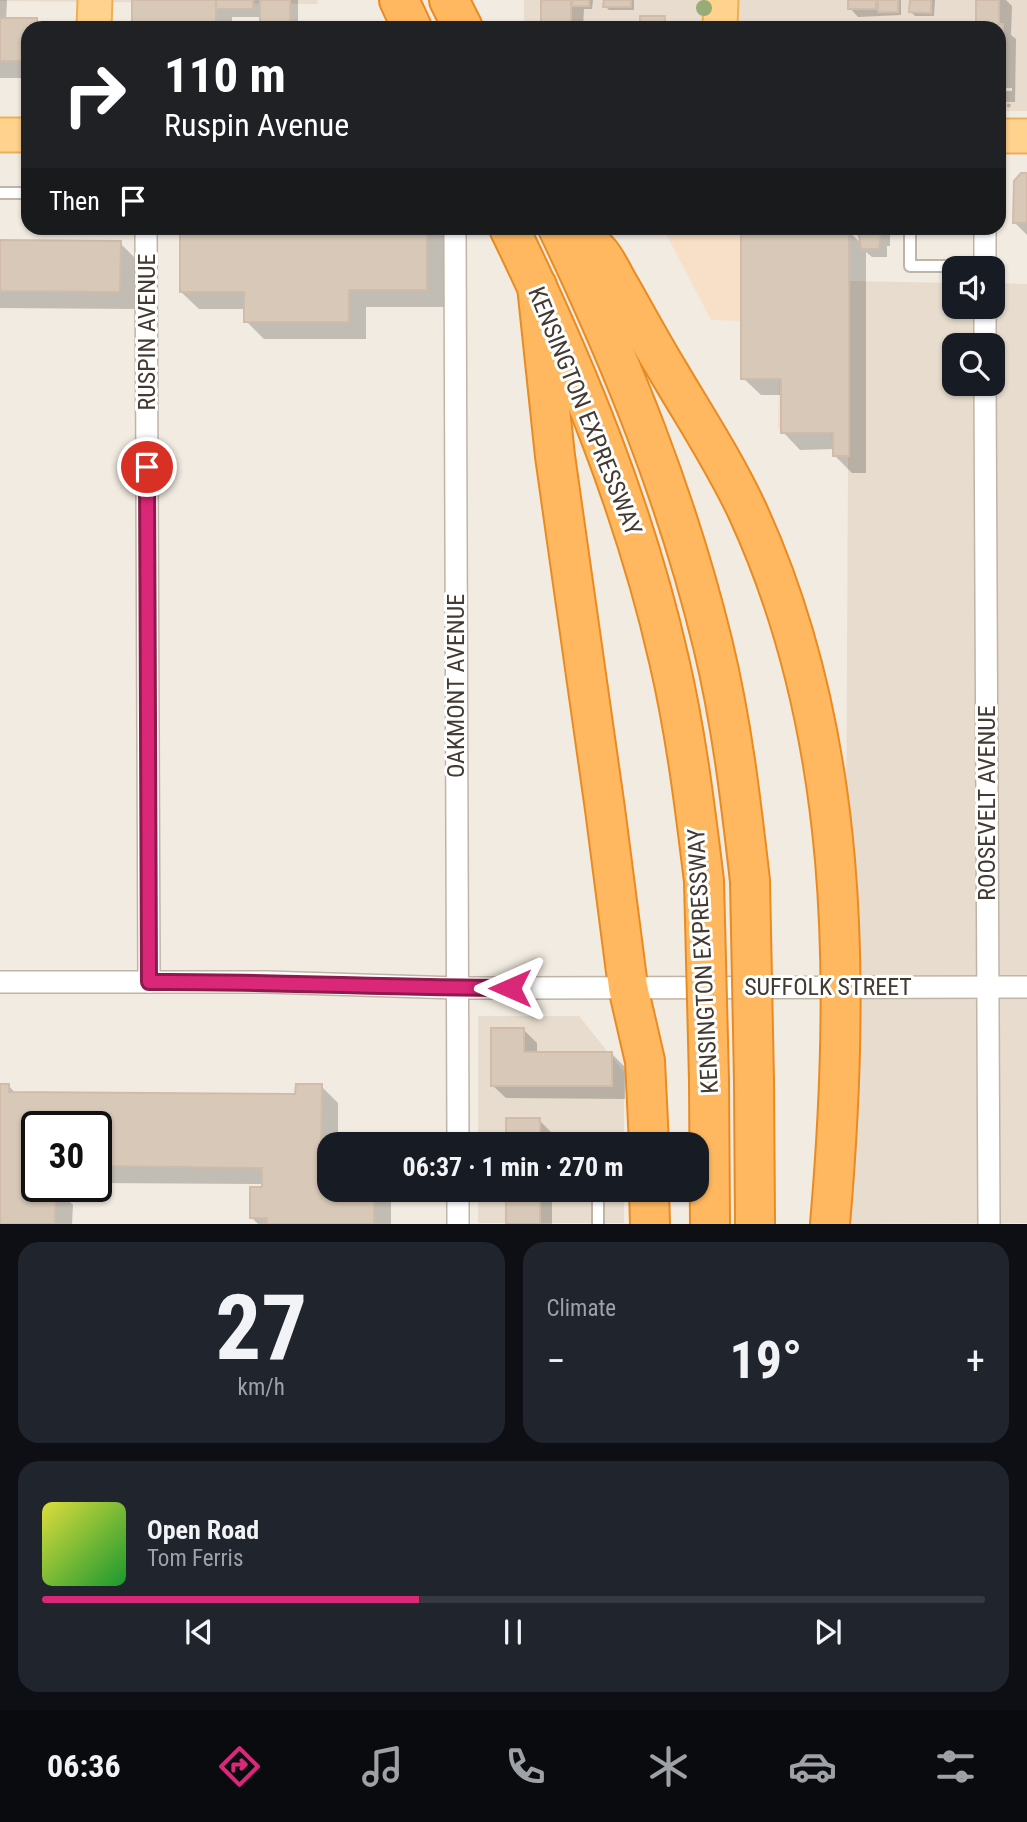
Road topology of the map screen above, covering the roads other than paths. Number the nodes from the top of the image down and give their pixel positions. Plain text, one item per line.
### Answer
1 (94, 0) edge
2 (399, 0) edge
3 (449, 0) edge
4 (721, 0) edge
5 (94, 21) edge
6 (409, 21) edge
7 (460, 21) edge
8 (720, 21) edge
9 (1006, 116) edge
10 (0, 135) edge
11 (21, 135) edge
12 (1027, 136) edge
13 (21, 193) edge
14 (0, 194) edge
15 (146, 235) edge
16 (455, 235) edge
17 (565, 235) edge
18 (573, 235) edge
19 (910, 235) edge
20 (985, 235) edge
21 (985, 256) edge
22 (523, 257) edge
23 (587, 258) junction
24 (942, 266) edge
25 (985, 396) edge
26 (0, 982) edge
27 (149, 982) junction
28 (987, 986) junction
29 (628, 987) junction
30 (841, 987) junction
31 (1027, 987) edge
32 (457, 988) junction
33 (457, 1132) edge
34 (648, 1132) edge
35 (458, 1202) edge
36 (598, 1202) edge
37 (649, 1202) edge
38 (458, 1223) edge
39 (598, 1223) edge
40 (650, 1223) edge
41 (709, 1223) edge
42 (755, 1223) edge
43 (830, 1223) edge
44 (989, 1223) edge

1 - 5 main road
2 - 6 highway
3 - 7 highway
4 - 8 main road
9 - 12 main road
10 - 11 main road
13 - 14 lane
15 - 27 street, RUSPIN AVENUE
16 - 32 street, OAKMONT AVENUE
17 - 23 highway, KENSINGTON EXPRESSWAY
18 - 23 highway
19 - 24 lane
20 - 21 street
22 - 29 highway
22 - 41 highway, KENSINGTON EXPRESSWAY, bridge
23 - 30 highway
23 - 42 highway, KENSINGTON EXPRESSWAY, bridge
25 - 28 street, ROOSEVELT AVENUE
26 - 27 street, SUFFOLK STREET
27 - 32 street, SUFFOLK STREET
28 - 30 street, SUFFOLK STREET
28 - 31 street, SUFFOLK STREET
28 - 44 street, ROOSEVELT AVENUE
29 - 30 street, SUFFOLK STREET
29 - 32 street, SUFFOLK STREET
29 - 34 highway
30 - 43 highway
32 - 33 street, OAKMONT AVENUE
35 - 38 street
36 - 39 lane
37 - 40 highway

